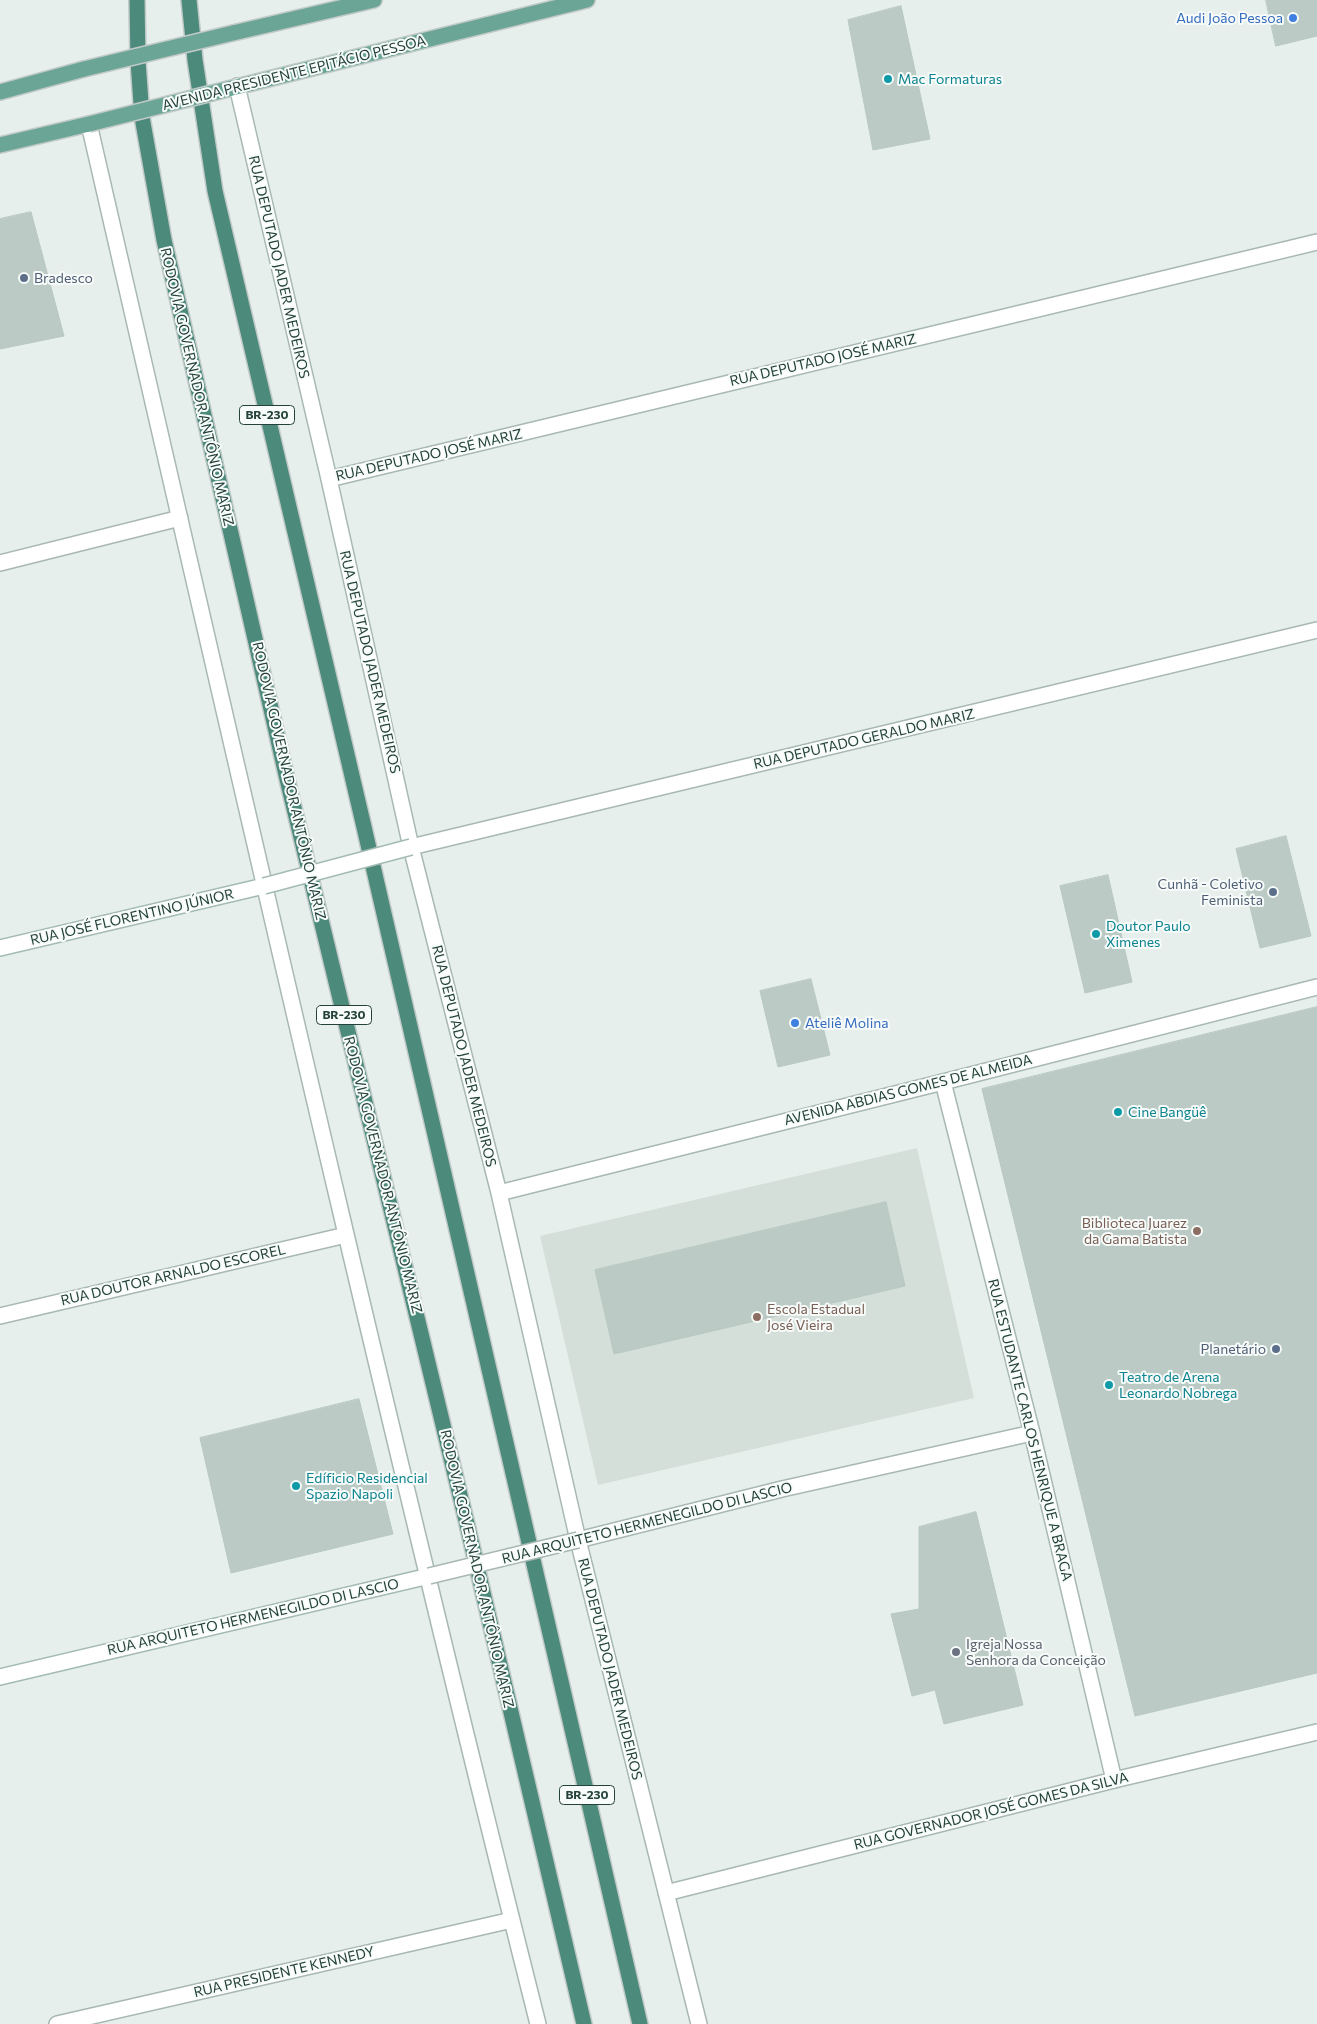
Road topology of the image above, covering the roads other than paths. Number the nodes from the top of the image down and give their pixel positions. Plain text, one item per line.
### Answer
1 (137, 0) edge
2 (189, 0) edge
3 (374, 0) edge
4 (587, 0) edge
5 (232, 87) junction
6 (0, 92) edge
7 (89, 124) junction
8 (0, 145) edge
9 (1317, 242) edge
10 (329, 479) junction
11 (180, 518) junction
12 (0, 563) edge
13 (1317, 630) edge
14 (411, 847) junction
15 (264, 886) junction
16 (0, 948) edge
17 (1317, 987) edge
18 (943, 1082) junction
19 (499, 1193) junction
20 (346, 1235) junction
21 (0, 1316) edge
22 (1032, 1432) junction
23 (578, 1540) junction
24 (429, 1576) junction
25 (0, 1677) edge
26 (1317, 1732) edge
27 (1114, 1780) junction
28 (666, 1893) junction
29 (512, 1920) junction
30 (57, 2024) edge
31 (538, 2024) edge
32 (584, 2024) edge
33 (640, 2024) edge
34 (698, 2024) edge

1 - 32 highway, RODOVIA GOVERNADOR ANTÔNIO MARIZ / BR-230
2 - 33 highway, BR-230
3 - 6 main road, bridge
4 - 5 main road, AVENIDA PRESIDENTE EPITÁCIO PESSOA
5 - 7 main road, AVENIDA PRESIDENTE EPITÁCIO PESSOA, bridge
5 - 10 street, RUA DEPUTADO JADER MEDEIROS
7 - 8 main road, AVENIDA PRESIDENTE EPITÁCIO PESSOA
7 - 11 street
9 - 10 street, RUA DEPUTADO JOSÉ MARIZ
10 - 14 street, RUA DEPUTADO JADER MEDEIROS
11 - 12 street
11 - 15 street
13 - 14 street, RUA DEPUTADO GERALDO MARIZ
14 - 15 street, RUA DEPUTADO GERALDO MARIZ, bridge
14 - 19 street, RUA DEPUTADO JADER MEDEIROS
15 - 16 street, RUA JOSÉ FLORENTINO JÚNIOR
15 - 20 street
17 - 18 street, AVENIDA ABDIAS GOMES DE ALMEIDA
18 - 19 street, AVENIDA ABDIAS GOMES DE ALMEIDA
18 - 22 street, RUA ESTUDANTE CARLOS HENRIQUE A BRAGA
19 - 23 street, RUA DEPUTADO JADER MEDEIROS
20 - 21 street, RUA DOUTOR ARNALDO ESCOREL
20 - 24 street
22 - 23 street, RUA ARQUITETO HERMENEGILDO DI LASCIO
22 - 27 street, RUA ESTUDANTE CARLOS HENRIQUE A BRAGA
23 - 24 street, RUA ARQUITETO HERMENEGILDO DI LASCIO, bridge
23 - 28 street, RUA DEPUTADO JADER MEDEIROS
24 - 25 street, RUA ARQUITETO HERMENEGILDO DI LASCIO
24 - 29 street
26 - 27 street, RUA GOVERNADOR JOSÉ GOMES DA SILVA
27 - 28 street, RUA GOVERNADOR JOSÉ GOMES DA SILVA
28 - 34 street, RUA DEPUTADO JADER MEDEIROS
29 - 30 street, RUA PRESIDENTE KENNEDY
29 - 31 street

